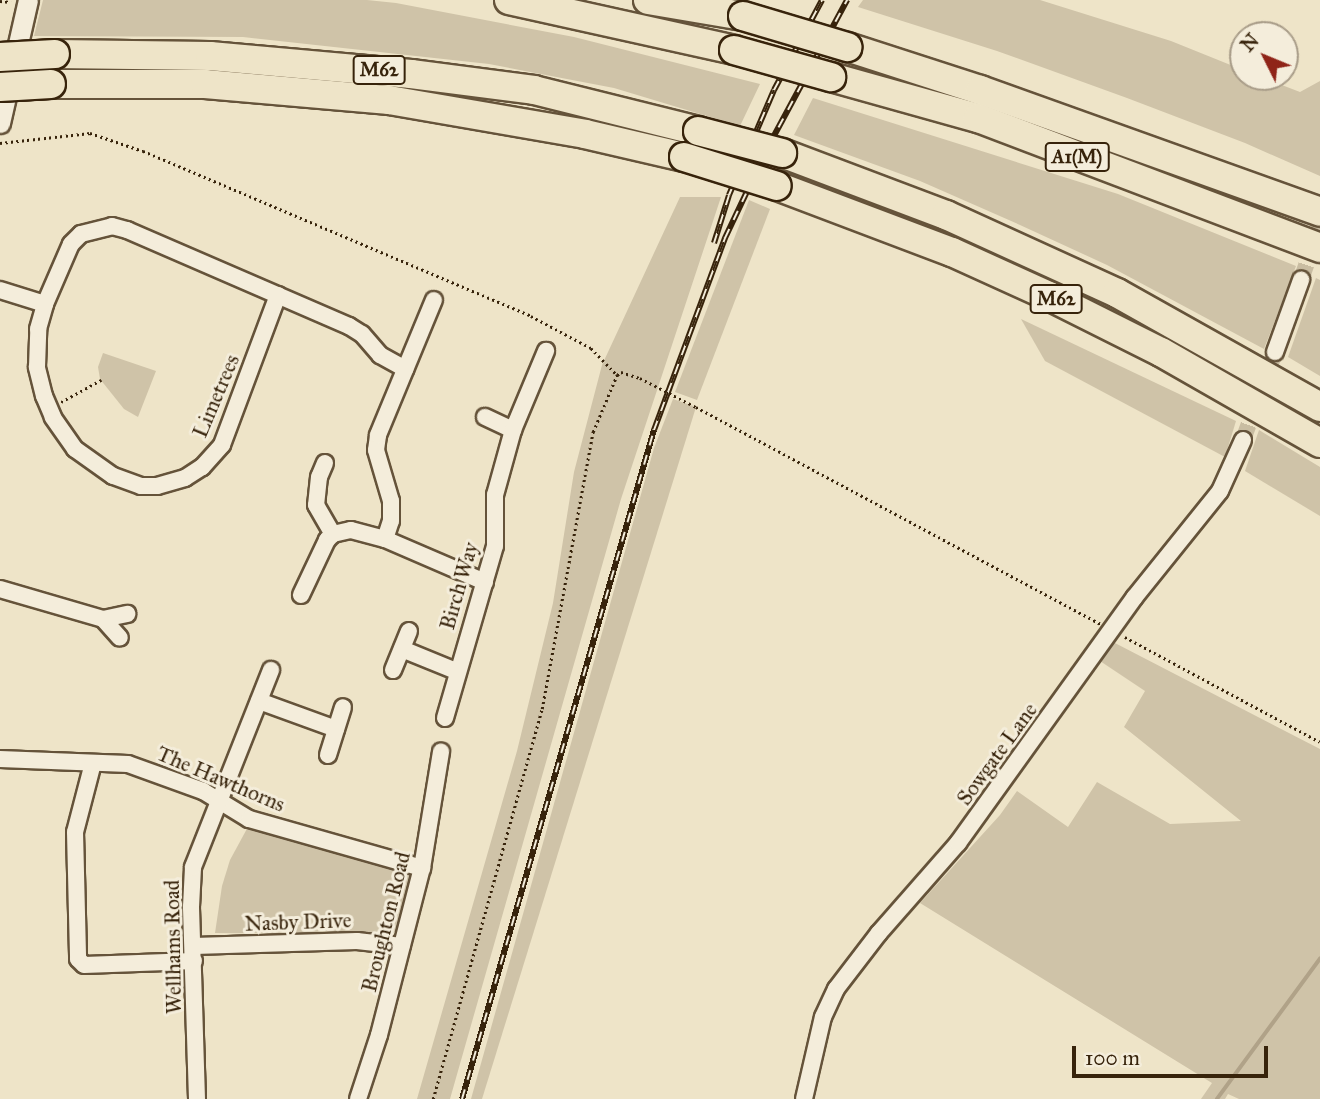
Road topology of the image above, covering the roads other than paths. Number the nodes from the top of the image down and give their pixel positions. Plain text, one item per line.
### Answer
1 (28, 0) edge
2 (509, 0) edge
3 (648, 0) edge
4 (695, 0) edge
5 (743, 16) junction
6 (0, 57) edge
7 (0, 87) edge
8 (0, 123) edge
9 (1320, 212) edge
10 (1320, 248) edge
11 (1301, 280) tunnel mouth
12 (0, 290) edge
13 (278, 295) junction
14 (434, 300) dead end
15 (45, 304) junction
16 (546, 351) dead end
17 (1275, 352) tunnel mouth
18 (405, 369) junction
19 (1320, 407) edge
20 (485, 417) dead end
21 (513, 430) junction
22 (1242, 440) tunnel mouth
23 (1320, 443) edge
24 (325, 463) dead end
25 (333, 534) junction
26 (385, 539) junction
27 (485, 582) junction
28 (0, 589) edge
29 (301, 595) dead end
30 (127, 614) dead end
31 (103, 619) junction
32 (409, 631) dead end
33 (120, 638) dead end
34 (402, 649) junction
35 (271, 670) dead end
36 (393, 670) dead end
37 (456, 671) junction
38 (259, 701) junction
39 (343, 707) dead end
40 (445, 718) dead end
41 (336, 729) junction
42 (440, 752) dead end
43 (328, 755) dead end
44 (0, 759) edge
45 (93, 763) junction
46 (220, 800) junction
47 (422, 868) junction
48 (402, 947) junction
49 (194, 954) junction
50 (197, 1099) edge
51 (358, 1099) edge
52 (804, 1099) edge

1 - 8 street
2 - 10 highway, A1(M), bridge
3 - 5 highway, A1(M)
4 - 5 highway
5 - 9 highway, A1(M), bridge
6 - 19 highway, M62, bridge
7 - 23 highway, M62, bridge
11 - 17 street
12 - 15 street
13 - 15 street, Limetrees
13 - 15 street, Limetrees
13 - 18 street, Limetrees
14 - 18 street
16 - 21 street, Birch Way
18 - 26 street
20 - 21 street
21 - 27 street, Birch Way
22 - 52 street, Sowgate Lane
24 - 25 street
25 - 26 street
25 - 29 street
26 - 27 street
27 - 37 street, Birch Way
28 - 31 street
30 - 31 street
31 - 33 street
32 - 34 street, Birch Way
34 - 36 street, Birch Way
34 - 37 street
35 - 38 street, Wellhams Road
37 - 40 street, Birch Way
38 - 41 street
38 - 46 street, Wellhams Road
39 - 41 street
41 - 43 street
42 - 47 street, Broughton Road
44 - 45 street, The Hawthorns
45 - 46 street, The Hawthorns
45 - 49 street, Nasby Drive
46 - 47 street, The Hawthorns
46 - 49 street, Wellhams Road
47 - 48 street, Broughton Road
48 - 49 street, Nasby Drive
48 - 51 street, Broughton Road
49 - 50 street, Wellhams Road

